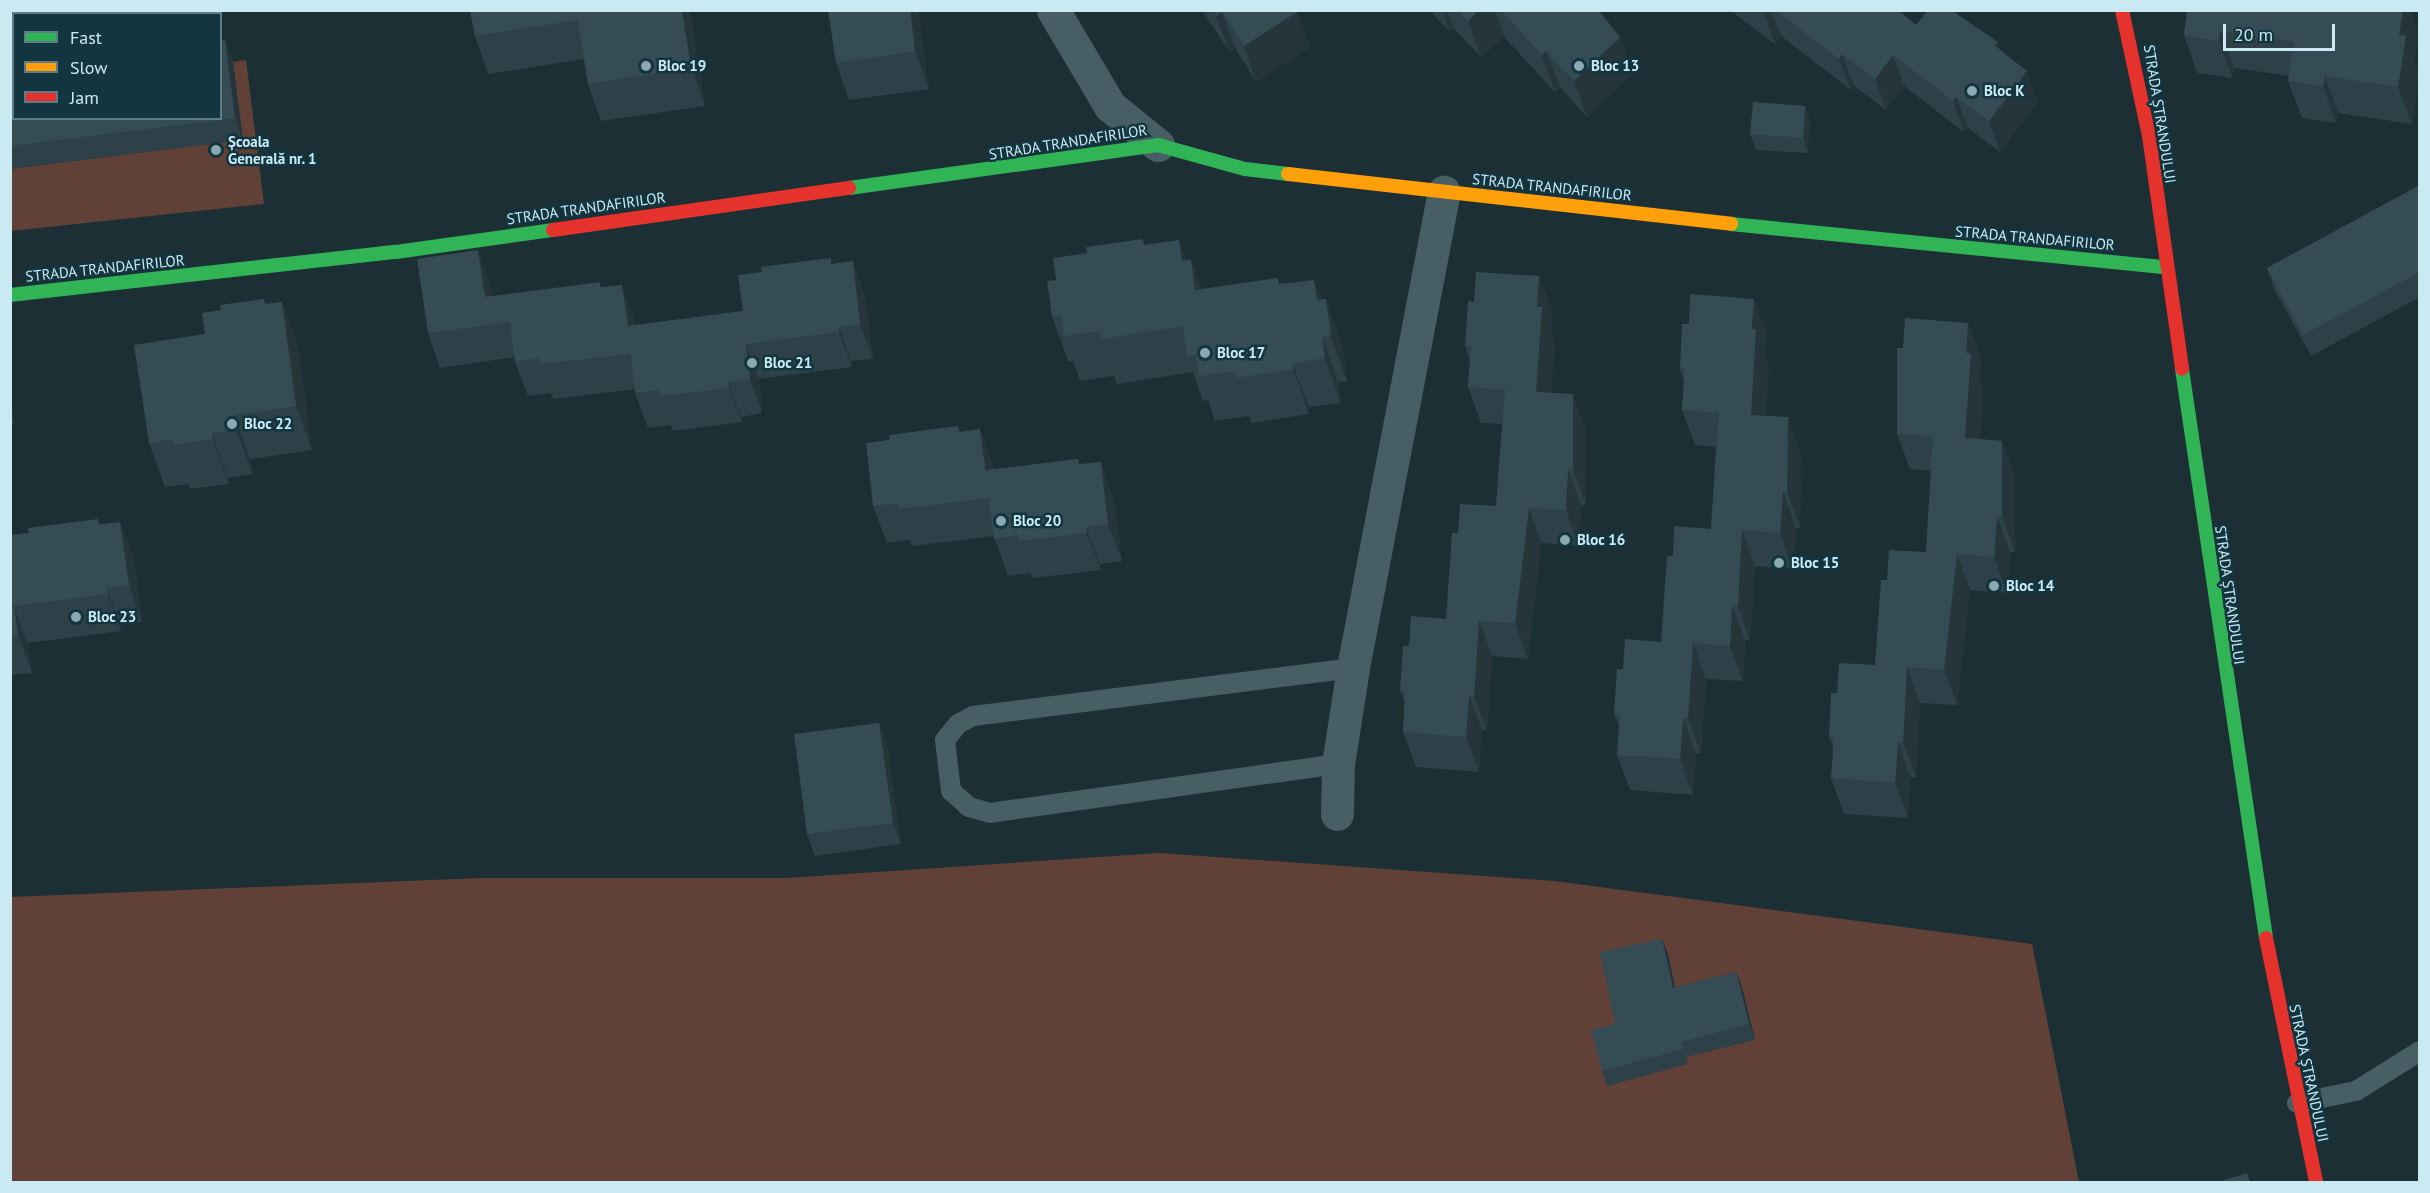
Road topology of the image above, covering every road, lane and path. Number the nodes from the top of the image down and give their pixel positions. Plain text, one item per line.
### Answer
1 (1053, 10) edge
2 (2122, 10) edge
3 (1158, 145) junction
4 (1444, 192) junction
5 (2165, 267) junction
6 (10, 295) edge
7 (1353, 668) junction
8 (1338, 764) junction
9 (1337, 814) dead end
10 (2420, 1051) edge
11 (2297, 1103) junction
12 (2316, 1182) edge

1 - 3 street
2 - 5 street, STRADA ȘTRANDULUI
3 - 4 street, STRADA TRANDAFIRILOR
3 - 6 street, STRADA TRANDAFIRILOR
4 - 5 street, STRADA TRANDAFIRILOR
4 - 7 street
5 - 11 street, STRADA ȘTRANDULUI
7 - 8 street
7 - 8 lane
8 - 9 street
10 - 11 lane
11 - 12 street, STRADA ȘTRANDULUI

